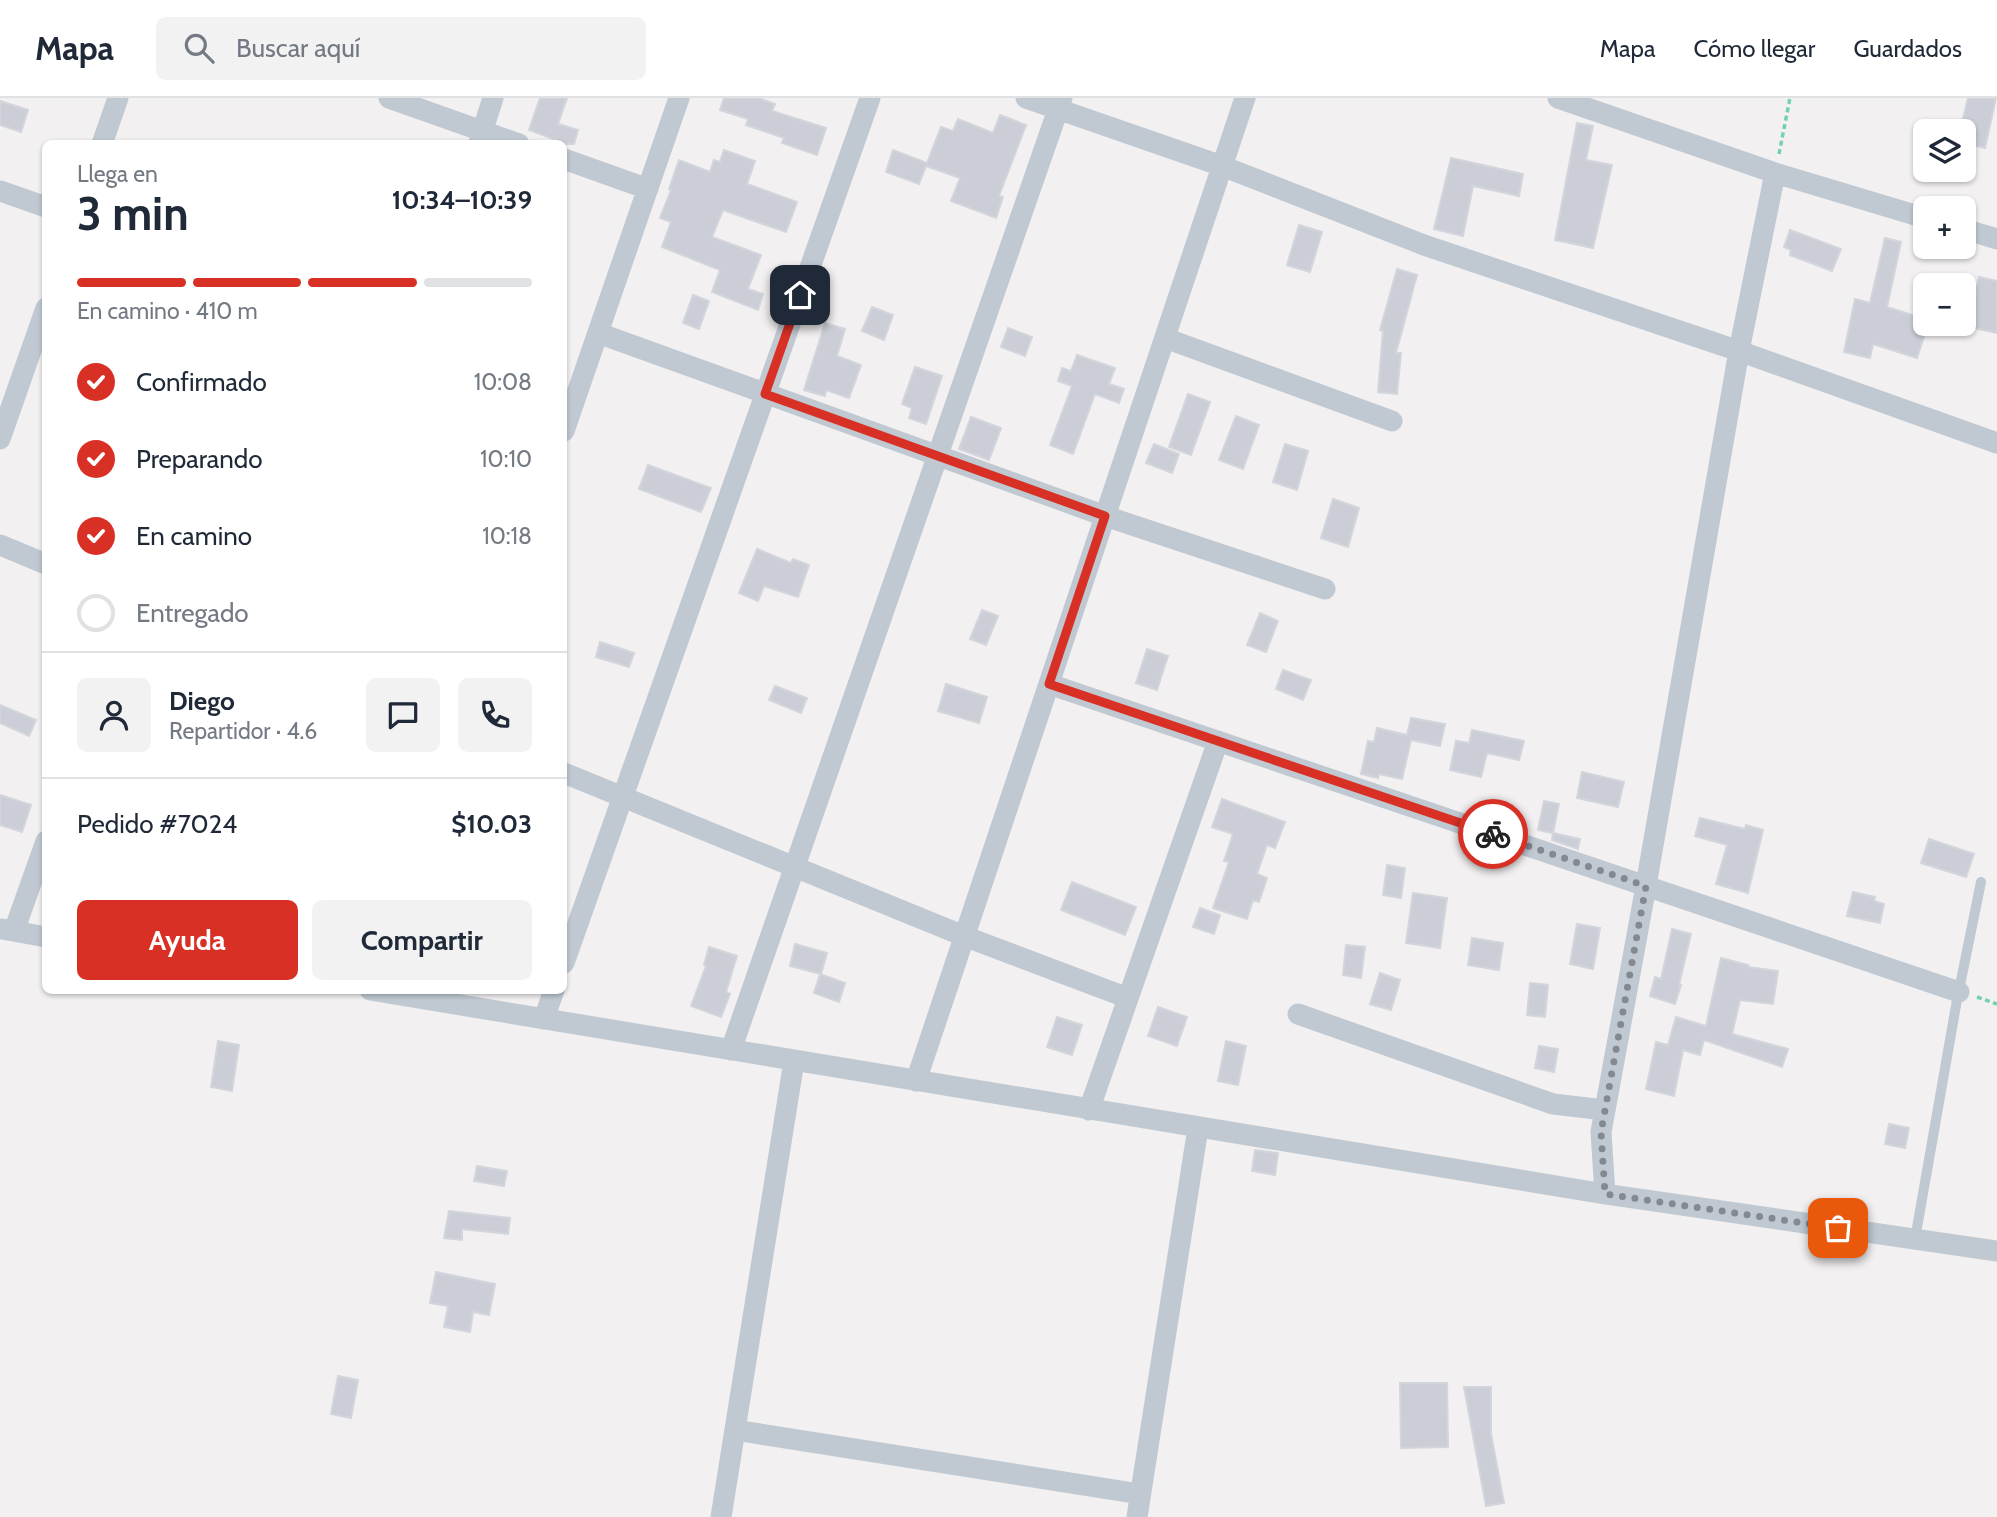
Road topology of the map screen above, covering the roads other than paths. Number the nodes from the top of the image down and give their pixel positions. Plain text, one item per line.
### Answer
1 (118, 98) edge
2 (389, 98) edge
3 (493, 98) edge
4 (679, 98) edge
5 (870, 98) edge
6 (1026, 98) edge
7 (1245, 98) edge
8 (1558, 98) edge
9 (1060, 104) edge
10 (480, 137) edge
11 (103, 140) edge
12 (567, 160) edge
13 (1223, 166) junction
14 (1775, 173) junction
15 (648, 189) junction
16 (0, 191) edge
17 (42, 205) edge
18 (1913, 214) edge
19 (1976, 233) edge
20 (1997, 239) edge
21 (42, 319) edge
22 (598, 333) junction
23 (1165, 338) junction
24 (1739, 351) junction
25 (765, 394) junction
26 (1392, 421) dead end
27 (567, 422) edge
28 (0, 439) edge
29 (1997, 443) edge
30 (937, 455) junction
31 (1105, 516) junction
32 (0, 545) edge
33 (42, 562) edge
34 (1325, 589) dead end
35 (1049, 684) junction
36 (1218, 741) junction
37 (567, 774) edge
38 (622, 797) junction
39 (42, 850) edge
40 (794, 867) junction
41 (1981, 882) dead end
42 (1646, 886) junction
43 (7, 930) edge
44 (42, 936) edge
45 (964, 936) junction
46 (567, 954) edge
47 (1959, 992) junction
48 (394, 994) edge
49 (553, 994) edge
50 (1128, 998) junction
51 (1298, 1014) dead end
52 (544, 1019) junction
53 (731, 1050) junction
54 (794, 1061) junction
55 (916, 1081) junction
56 (1089, 1110) junction
57 (1605, 1110) junction
58 (1198, 1128) junction
59 (1605, 1194) junction
60 (1915, 1239) junction
61 (1997, 1251) edge
62 (735, 1430) junction
63 (1140, 1494) junction
64 (721, 1517) edge
65 (1136, 1517) edge

1 - 11 street
2 - 10 street
3 - 10 street
4 - 15 street
5 - 25 street
6 - 9 street
7 - 13 street
8 - 14 street
9 - 13 street
9 - 30 street
12 - 15 street
13 - 23 street
13 - 24 street
14 - 18 street
14 - 24 street
15 - 22 street
16 - 17 street
19 - 20 street
21 - 28 street
22 - 25 street
22 - 27 street
23 - 26 street
23 - 31 street
24 - 29 street
24 - 42 street
25 - 30 street
25 - 38 street
30 - 31 street
30 - 40 street
31 - 34 street
31 - 35 street
32 - 33 street
35 - 36 street
35 - 45 street
36 - 42 street
36 - 50 street
37 - 38 street
38 - 40 street
38 - 46 street
39 - 43 street
40 - 45 street
40 - 53 street
41 - 47 lane
42 - 47 street
42 - 57 street
43 - 44 street
45 - 50 street
45 - 55 street
47 - 60 lane
48 - 52 street
49 - 52 street
50 - 56 street
51 - 57 street
52 - 53 street
53 - 54 street
54 - 55 street
54 - 62 street
55 - 56 street
56 - 58 street
57 - 59 street
58 - 59 street
58 - 63 street
59 - 60 street
60 - 61 street
62 - 63 street
62 - 64 street
63 - 65 street

